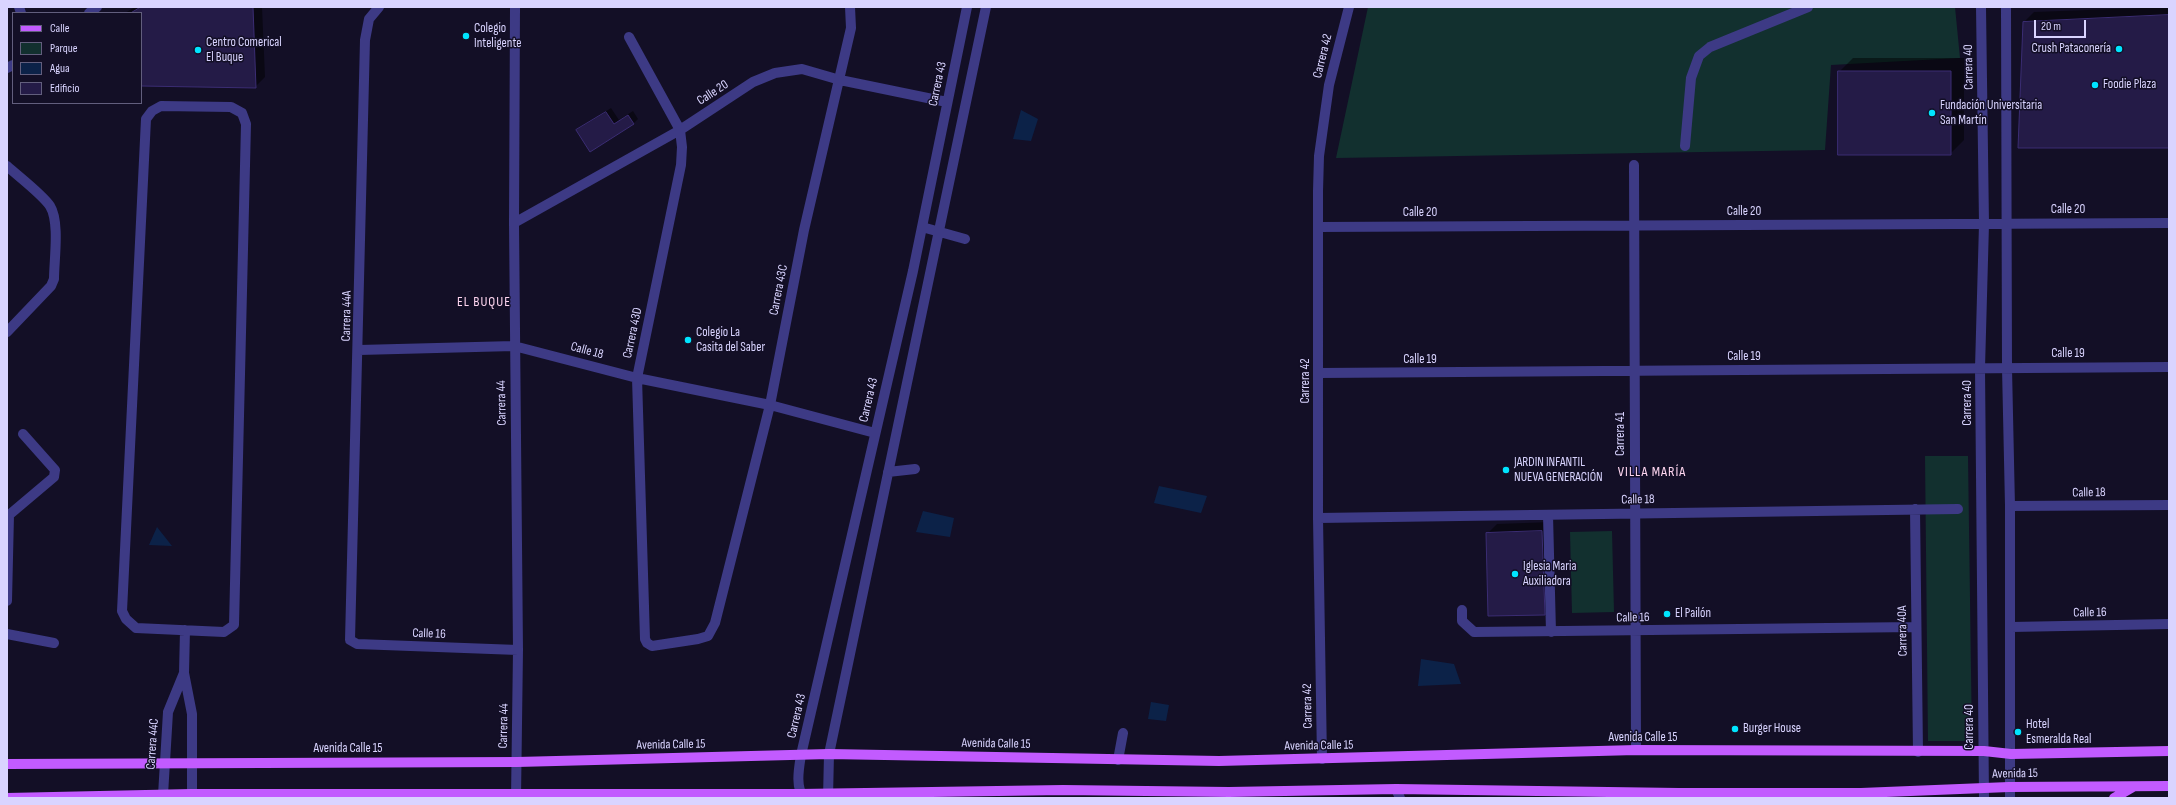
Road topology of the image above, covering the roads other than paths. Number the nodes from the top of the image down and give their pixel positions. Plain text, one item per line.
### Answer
1 (379, 7) edge
2 (515, 7) edge
3 (850, 7) edge
4 (967, 7) edge
5 (986, 7) edge
6 (1349, 7) edge
7 (1808, 7) edge
8 (1981, 7) edge
9 (2006, 7) edge
10 (630, 37) dead end
11 (840, 80) junction
12 (947, 102) junction
13 (680, 130) junction
14 (1685, 146) dead end
15 (1634, 165) dead end
16 (7, 166) edge
17 (514, 223) junction
18 (2007, 223) junction
19 (2169, 223) edge
20 (1984, 224) junction
21 (1634, 225) junction
22 (922, 227) junction
23 (1318, 227) junction
24 (940, 232) junction
25 (965, 239) dead end
26 (7, 332) edge
27 (514, 346) junction
28 (359, 350) junction
29 (2169, 367) edge
30 (1980, 368) junction
31 (2007, 368) junction
32 (1634, 371) junction
33 (1319, 373) junction
34 (637, 378) junction
35 (770, 405) junction
36 (874, 433) junction
37 (23, 434) dead end
38 (915, 469) dead end
39 (888, 472) junction
40 (2169, 505) edge
41 (2010, 506) junction
42 (1915, 509) junction
43 (1958, 509) dead end
44 (8, 513) edge
45 (1634, 513) junction
46 (1548, 515) junction
47 (1318, 518) junction
48 (7, 601) edge
49 (1462, 610) dead end
50 (2169, 624) edge
51 (1916, 627) junction
52 (2011, 627) junction
53 (185, 630) junction
54 (349, 630) joint
55 (1634, 631) junction
56 (1551, 632) junction
57 (7, 634) edge
58 (698, 639) joint
59 (54, 643) dead end
60 (518, 650) junction
61 (184, 673) junction
62 (1123, 733) dead end
63 (1636, 750) junction
64 (1984, 751) junction
65 (2169, 751) edge
66 (1918, 752) junction
67 (829, 754) junction
68 (2011, 754) junction
69 (801, 755) junction
70 (1322, 759) junction
71 (1118, 760) junction
72 (517, 762) junction
73 (165, 763) junction
74 (192, 763) junction
75 (7, 764) edge
76 (2169, 786) edge
77 (2010, 787) junction
78 (2134, 787) junction
79 (1861, 792) junction
80 (1398, 793) edge
81 (1984, 793) edge
82 (192, 794) junction
83 (163, 795) junction
84 (1229, 795) edge
85 (340, 796) edge
86 (442, 796) edge
87 (516, 796) edge
88 (802, 796) edge
89 (828, 796) edge
90 (7, 798) edge
91 (1871, 798) edge
92 (2010, 798) edge
93 (2114, 798) edge

1 - 28 street, Carrera 44A
2 - 17 street, Carrera 44
3 - 11 street, Carrera 43C
4 - 12 street, Carrera 43
5 - 24 street
6 - 23 street, Carrera 42
7 - 14 street
8 - 20 street, Carrera 40
9 - 18 street
10 - 13 street, Carrera 43D
11 - 12 street, Calle 20
11 - 13 street, Calle 20
11 - 35 street, Carrera 43C
12 - 22 street, Carrera 43
13 - 17 street, Calle 20
13 - 34 street, Carrera 43D
15 - 21 street, Carrera 41
16 - 26 street
17 - 27 street, Carrera 44
18 - 19 street, Calle 20
18 - 20 street, Calle 20
18 - 31 street
20 - 21 street, Calle 20
20 - 30 street, Carrera 40
21 - 23 street, Calle 20
21 - 32 street, Carrera 41
22 - 24 street
22 - 36 street, Carrera 43
23 - 33 street, Carrera 42
24 - 25 street
24 - 39 street
27 - 28 street, Calle 18
27 - 34 street, Calle 18
27 - 60 street, Carrera 44
28 - 54 street, Carrera 44A
29 - 31 street, Calle 19
30 - 31 street, Calle 19
30 - 32 street, Calle 19
30 - 64 street, Carrera 40
31 - 41 street
32 - 33 street, Calle 19
32 - 45 street, Carrera 41
33 - 47 street, Carrera 42
34 - 35 street, Calle 18
34 - 58 street, Carrera 43D
35 - 36 street, Calle 18
35 - 58 street, Carrera 43C
36 - 69 street, Carrera 43
37 - 44 street
38 - 39 street
39 - 67 street
40 - 41 street, Calle 18
41 - 52 street
42 - 43 street, Calle 18
42 - 45 street, Calle 18
42 - 51 street, Carrera 40A
44 - 48 street
45 - 46 street, Calle 18
45 - 55 street, Carrera 41
46 - 47 street, Calle 18
46 - 56 street
47 - 70 street, Carrera 42
49 - 56 street, Calle 16
50 - 52 street, Calle 16
51 - 55 street, Calle 16
51 - 66 street, Carrera 40A
52 - 68 street
53 - 53 street
53 - 61 street, Carrera 44C
54 - 60 street, Calle 16
55 - 56 street, Calle 16
55 - 63 street, Carrera 41
57 - 59 street
60 - 72 street, Carrera 44
61 - 73 street, Carrera 44C
61 - 74 street, Carrera 44C
62 - 71 street
63 - 66 main road, Avenida Calle 15
63 - 70 main road, Avenida Calle 15
64 - 66 main road, Avenida Calle 15
64 - 68 main road, Avenida 15
64 - 81 street, Carrera 40
65 - 68 main road, Avenida 15
67 - 69 main road, Avenida Calle 15
67 - 71 main road, Avenida Calle 15
67 - 89 street
68 - 77 street
69 - 72 main road, Avenida Calle 15
69 - 88 street, Carrera 43
70 - 71 main road, Avenida Calle 15
72 - 74 main road, Avenida Calle 15
72 - 87 street, Carrera 44
73 - 74 main road, Avenida Calle 15
73 - 75 main road, Avenida Calle 15
73 - 83 street, Carrera 44C
74 - 82 street, Carrera 44C
76 - 78 main road, Avenida 15
77 - 78 main road, Avenida 15
77 - 81 main road, Avenida 15
77 - 92 street
78 - 93 main road
79 - 80 main road
79 - 81 main road, Avenida 15
79 - 91 main road
80 - 84 main road
82 - 83 main road
82 - 85 main road
83 - 90 main road
84 - 89 main road
85 - 86 main road
86 - 87 main road
87 - 88 main road
88 - 89 main road

